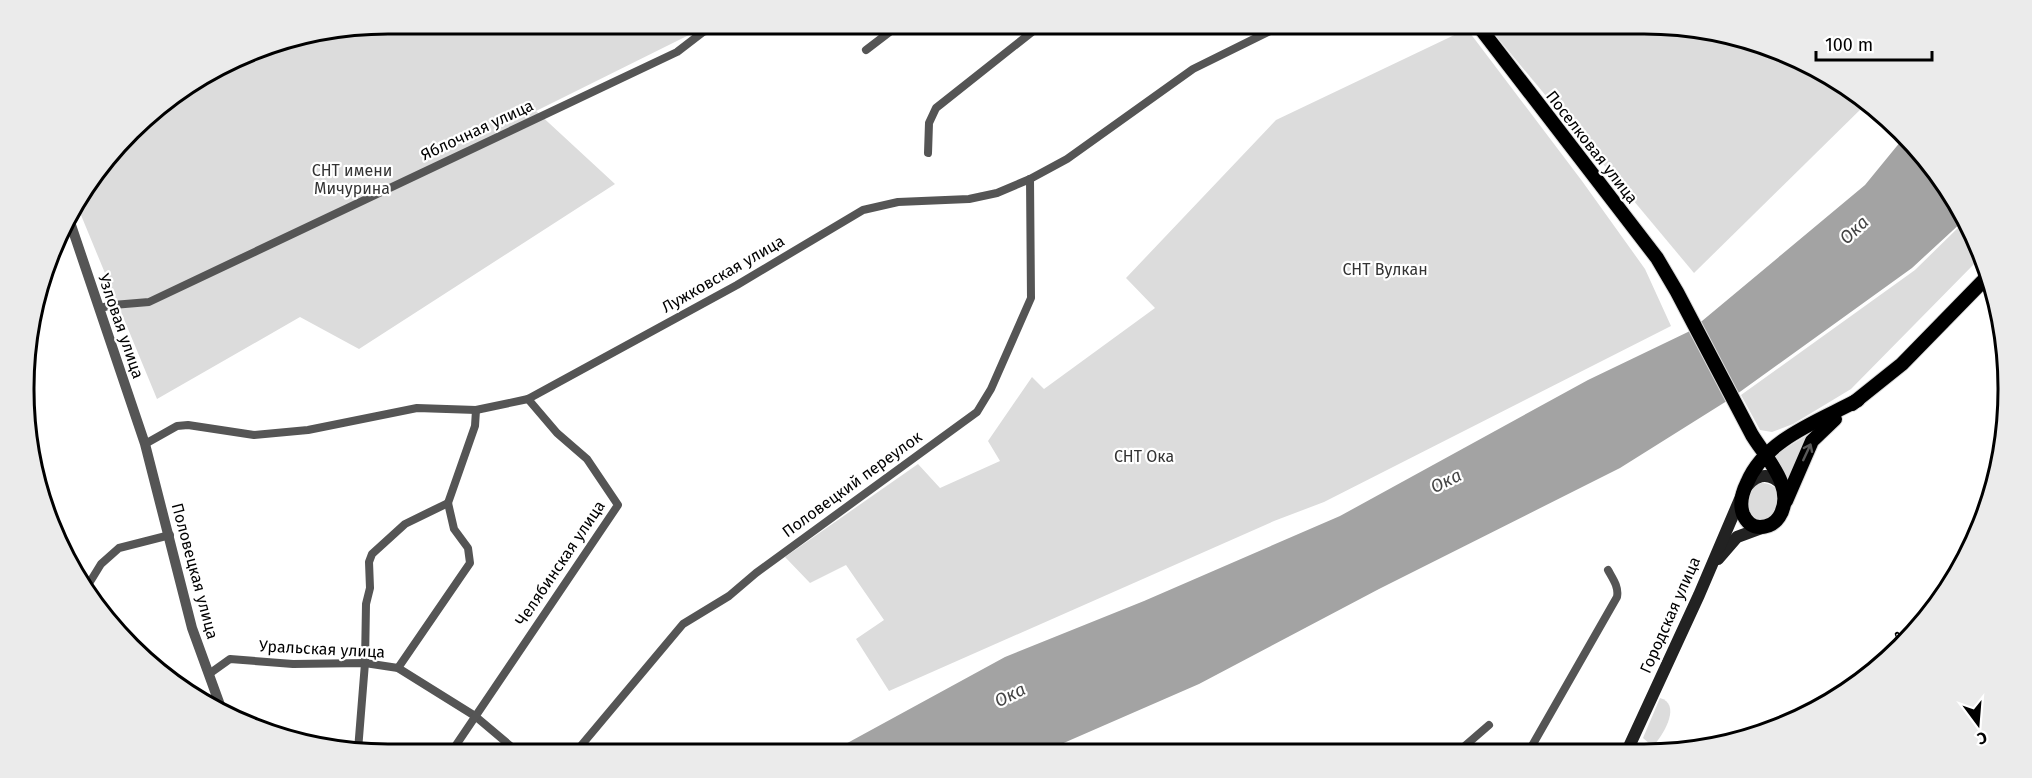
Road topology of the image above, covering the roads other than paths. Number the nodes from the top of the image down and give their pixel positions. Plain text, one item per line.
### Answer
1 (700, 34) edge
2 (887, 34) edge
3 (1029, 34) edge
4 (1264, 34) edge
5 (1485, 34) edge
6 (866, 50) dead end
7 (928, 153) dead end
8 (1030, 179) junction
9 (73, 229) edge
10 (1981, 283) edge
11 (100, 308) junction
12 (528, 399) junction
13 (1858, 400) junction
14 (476, 410) junction
15 (1751, 433) junction
16 (1796, 433) junction
17 (145, 444) junction
18 (1764, 456) junction
19 (1750, 475) junction
20 (1782, 485) junction
21 (1743, 492) junction
22 (448, 502) junction
23 (1784, 506) junction
24 (1766, 526) junction
25 (170, 535) junction
26 (1608, 570) dead end
27 (1709, 572) junction
28 (91, 581) edge
29 (365, 663) junction
30 (398, 668) junction
31 (209, 674) junction
32 (218, 699) edge
33 (476, 716) junction
34 (1489, 725) dead end
35 (359, 742) edge
36 (457, 744) edge
37 (508, 744) edge
38 (582, 744) edge
39 (1467, 744) edge
40 (1533, 744) edge
41 (1630, 744) edge

1 - 11 street, Яблочная улица
2 - 6 street
3 - 7 street
4 - 8 street, Лужковская улица
5 - 15 highway, Поселковая улица
8 - 12 street, Лужковская улица
8 - 38 street, Половецкий переулок
9 - 11 street, Узловая улица
10 - 13 highway
11 - 17 street, Узловая улица
12 - 14 street, Лужковская улица
12 - 33 street, Челябинская улица
13 - 16 highway
23 -> 13 highway
14 - 17 street, Лужковская улица
14 - 22 street
15 - 16 highway
15 - 18 highway, Поселковая улица
15 - 19 highway
16 - 18 highway
17 - 25 street, Половецкая улица
18 - 19 highway
18 - 20 highway, Поселковая улица
19 - 21 highway
20 - 21 main road
20 - 23 highway
21 - 24 highway
21 - 27 main road, Городская улица
22 - 29 street
22 - 30 street
23 - 24 highway
24 - 27 main road
25 - 28 street
25 - 31 street, Половецкая улица
26 - 40 street
27 - 41 main road, Городская улица
29 - 30 street, Уральская улица
29 - 31 street, Уральская улица
29 - 35 street
30 - 33 street, Уральская улица
31 - 32 street, Половецкая улица
33 - 36 street, Челябинская улица
33 - 37 street, Уральская улица
34 - 39 street

